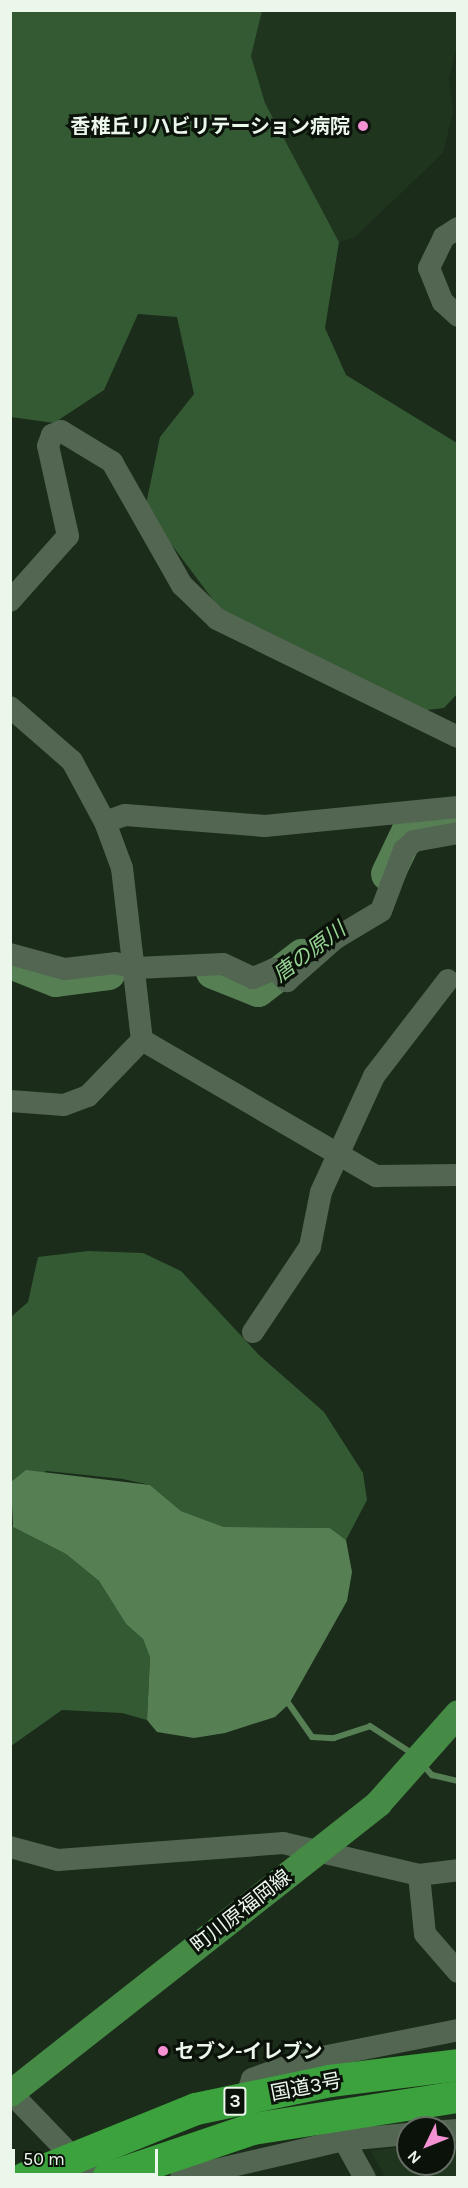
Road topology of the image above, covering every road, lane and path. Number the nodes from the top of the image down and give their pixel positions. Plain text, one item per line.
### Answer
1 (458, 228) edge
2 (458, 316) edge
3 (10, 601) edge
4 (10, 707) edge
5 (458, 737) edge
6 (458, 807) edge
7 (105, 822) junction
8 (458, 833) edge
9 (10, 954) edge
10 (136, 977) junction
11 (448, 980) dead end
12 (142, 1040) junction
13 (10, 1101) edge
14 (337, 1157) junction
15 (458, 1175) edge
16 (253, 1332) dead end
17 (458, 1713) edge
18 (10, 1847) edge
19 (318, 1852) junction
20 (458, 1870) edge
21 (419, 1875) junction
22 (458, 1972) edge
23 (458, 2030) edge
24 (458, 2065) edge
25 (11, 2093) edge
26 (458, 2097) edge
27 (246, 2098) junction
28 (396, 2135) edge
29 (344, 2140) junction
30 (83, 2167) edge
31 (24, 2178) edge
32 (108, 2178) edge
33 (182, 2178) edge
34 (365, 2178) edge

1 - 2 street
3 - 5 street
4 - 7 street
6 - 7 street
7 - 10 street
8 - 10 street
9 - 10 street
10 - 12 street
11 - 14 street
12 - 13 street
12 - 14 street
14 - 15 street
14 - 16 street
17 - 19 main road, 町川原福岡線
18 - 19 street
19 - 21 street
19 - 25 main road, 町川原福岡線
20 - 21 street
21 - 22 street
23 - 27 street
24 - 27 highway, 国道3号 / 3
25 - 30 street
26 - 32 highway, 国道3号 / 3
27 - 30 highway, 国道3号 / 3
28 - 29 street
29 - 33 street
29 - 34 street
30 - 31 highway, 国道3号 / 3

